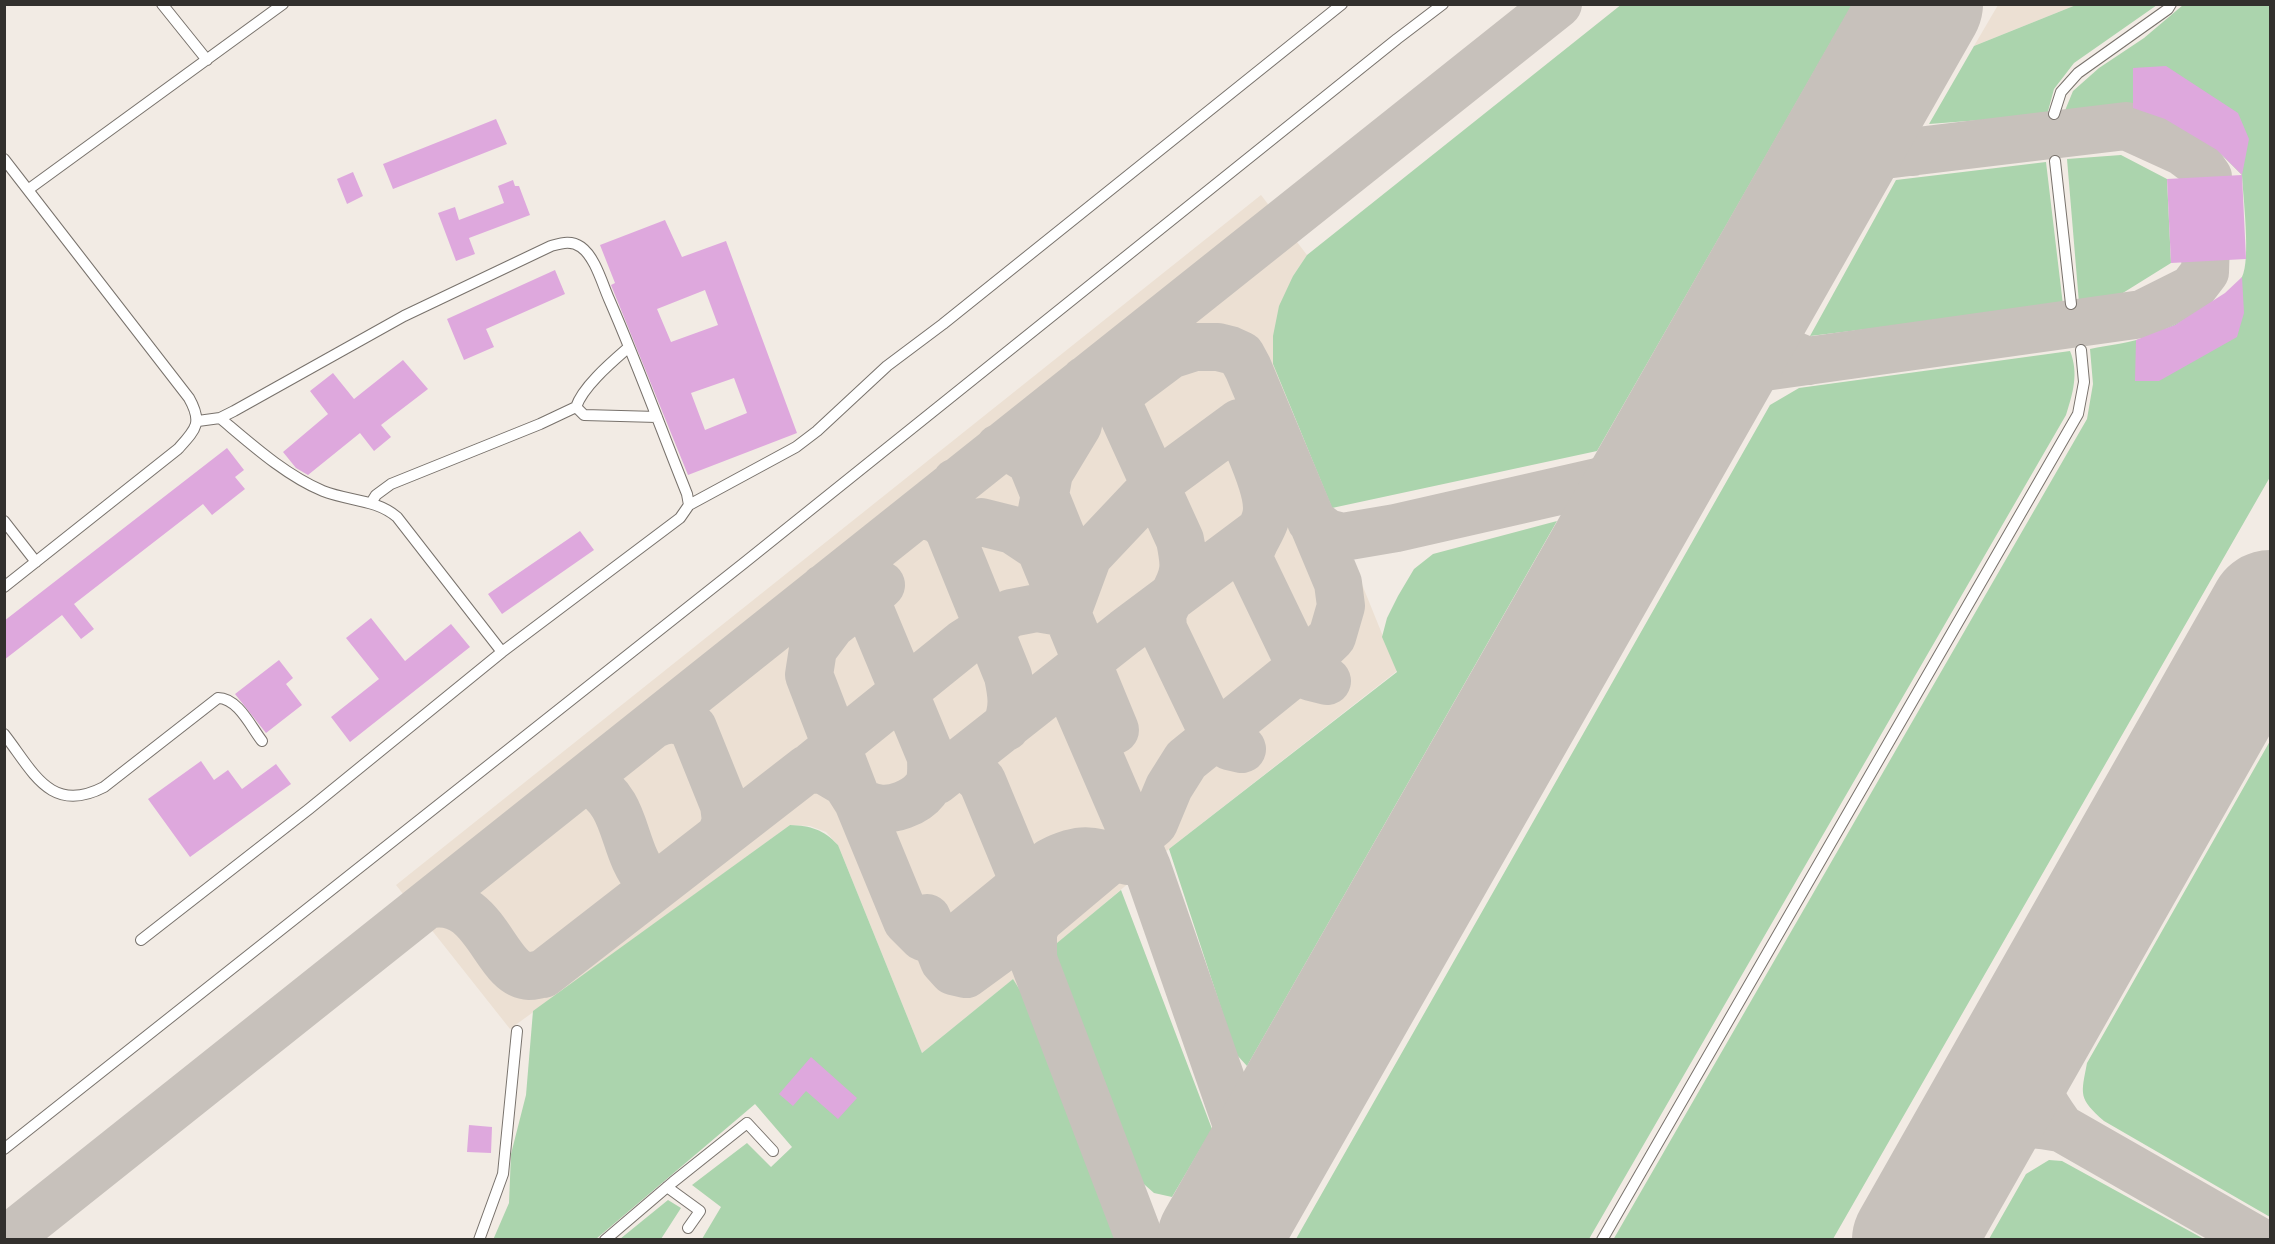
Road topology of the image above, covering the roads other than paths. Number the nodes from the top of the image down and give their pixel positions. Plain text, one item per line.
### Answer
1 (162, 4) edge
2 (283, 4) edge
3 (1342, 4) edge
4 (1443, 4) edge
5 (2171, 4) edge
6 (207, 60) junction
7 (2054, 114) dead end
8 (4, 159) edge
9 (2055, 161) dead end
10 (29, 189) junction
11 (2071, 304) dead end
12 (629, 347) junction
13 (2082, 350) dead end
14 (576, 407) junction
15 (657, 417) junction
16 (220, 418) junction
17 (198, 421) junction
18 (371, 503) junction
19 (689, 505) junction
20 (4, 521) edge
21 (36, 562) junction
22 (4, 587) edge
23 (502, 652) junction
24 (4, 734) edge
25 (262, 741) dead end
26 (141, 940) dead end
27 (517, 1030) dead end
28 (4, 1149) edge
29 (773, 1151) dead end
30 (666, 1187) junction
31 (688, 1228) dead end
32 (479, 1239) edge
33 (605, 1239) edge
34 (1602, 1239) edge

1 - 6 lane
2 - 6 lane
3 - 19 lane
4 - 28 lane
5 - 7 lane
6 - 10 lane
8 - 10 lane
9 - 11 lane
10 - 17 lane
12 - 14 lane
12 - 15 lane
12 - 16 lane
13 - 34 lane
14 - 15 lane
14 - 18 lane
15 - 19 lane
16 - 17 lane
16 - 18 lane
17 - 21 lane
18 - 23 lane
19 - 23 lane
20 - 21 lane
21 - 22 lane
23 - 26 lane
24 - 25 lane
27 - 32 lane
29 - 30 lane
30 - 31 lane
30 - 33 lane

